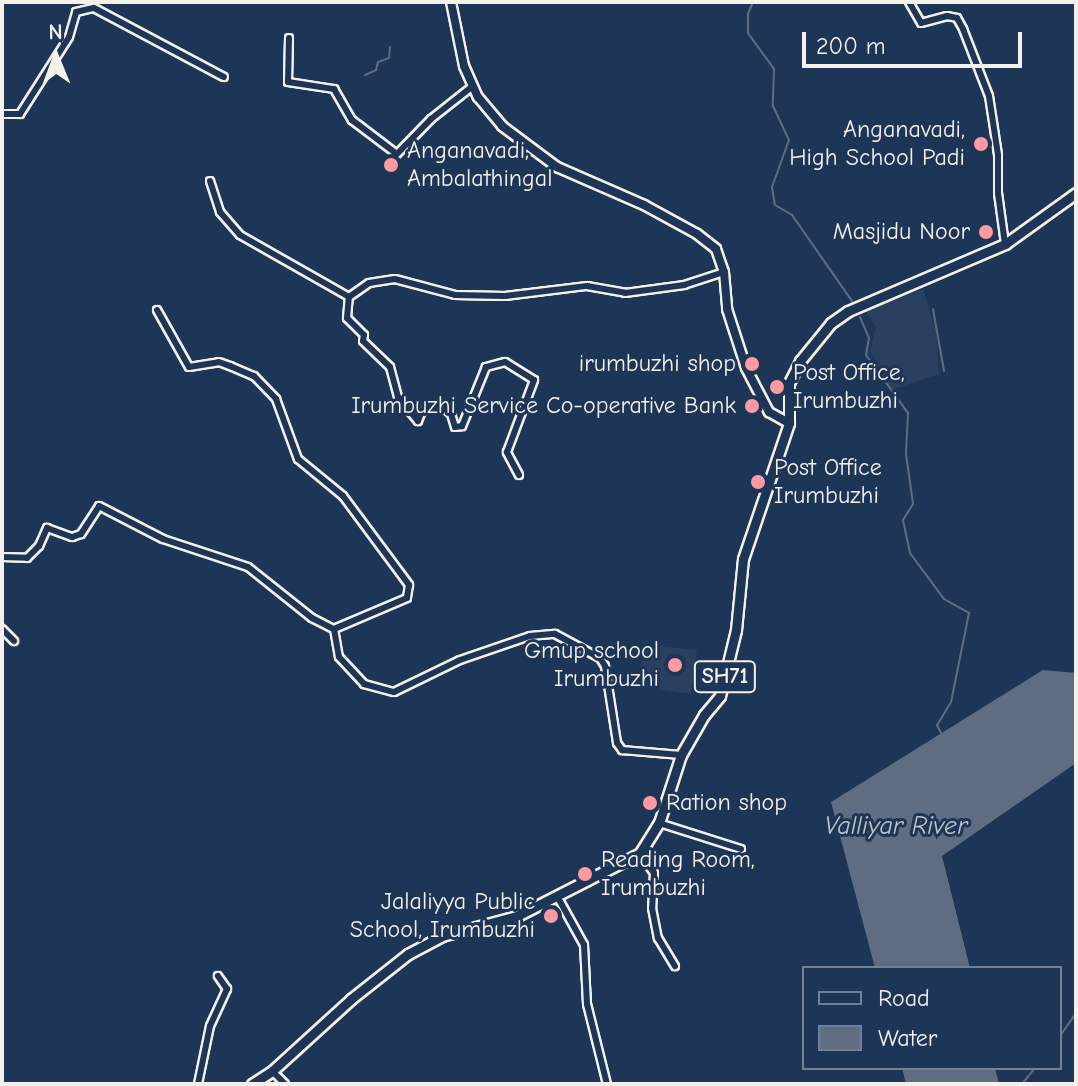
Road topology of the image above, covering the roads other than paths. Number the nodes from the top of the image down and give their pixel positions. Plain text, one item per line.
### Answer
1 (451, 2) edge
2 (909, 2) edge
3 (289, 38) dead end
4 (224, 77) dead end
5 (473, 86) junction
6 (2, 114) edge
7 (210, 181) dead end
8 (1076, 193) edge
9 (1005, 244) junction
10 (724, 272) junction
11 (349, 297) junction
12 (157, 310) dead end
13 (789, 423) junction
14 (519, 475) dead end
15 (2, 557) edge
16 (2, 629) edge
17 (334, 629) junction
18 (14, 641) dead end
19 (681, 755) junction
20 (659, 823) junction
21 (741, 849) dead end
22 (640, 853) junction
23 (557, 896) junction
24 (675, 966) dead end
25 (218, 976) dead end
26 (272, 1071) junction
27 (198, 1084) edge
28 (252, 1084) edge
29 (285, 1084) edge
30 (607, 1084) edge

1 - 5 main road
2 - 9 street
3 - 5 street
4 - 6 street
5 - 10 main road
7 - 11 street
8 - 9 main road, SH71
9 - 13 main road, SH71
10 - 11 street
10 - 13 main road
11 - 14 street
12 - 17 street
13 - 19 main road, SH71
15 - 17 street
16 - 18 street
17 - 19 street
19 - 20 main road, SH71
20 - 21 street
20 - 22 main road, SH71
22 - 23 main road
22 - 24 street
23 - 26 main road
23 - 30 street
25 - 27 street
26 - 28 main road
26 - 29 street

